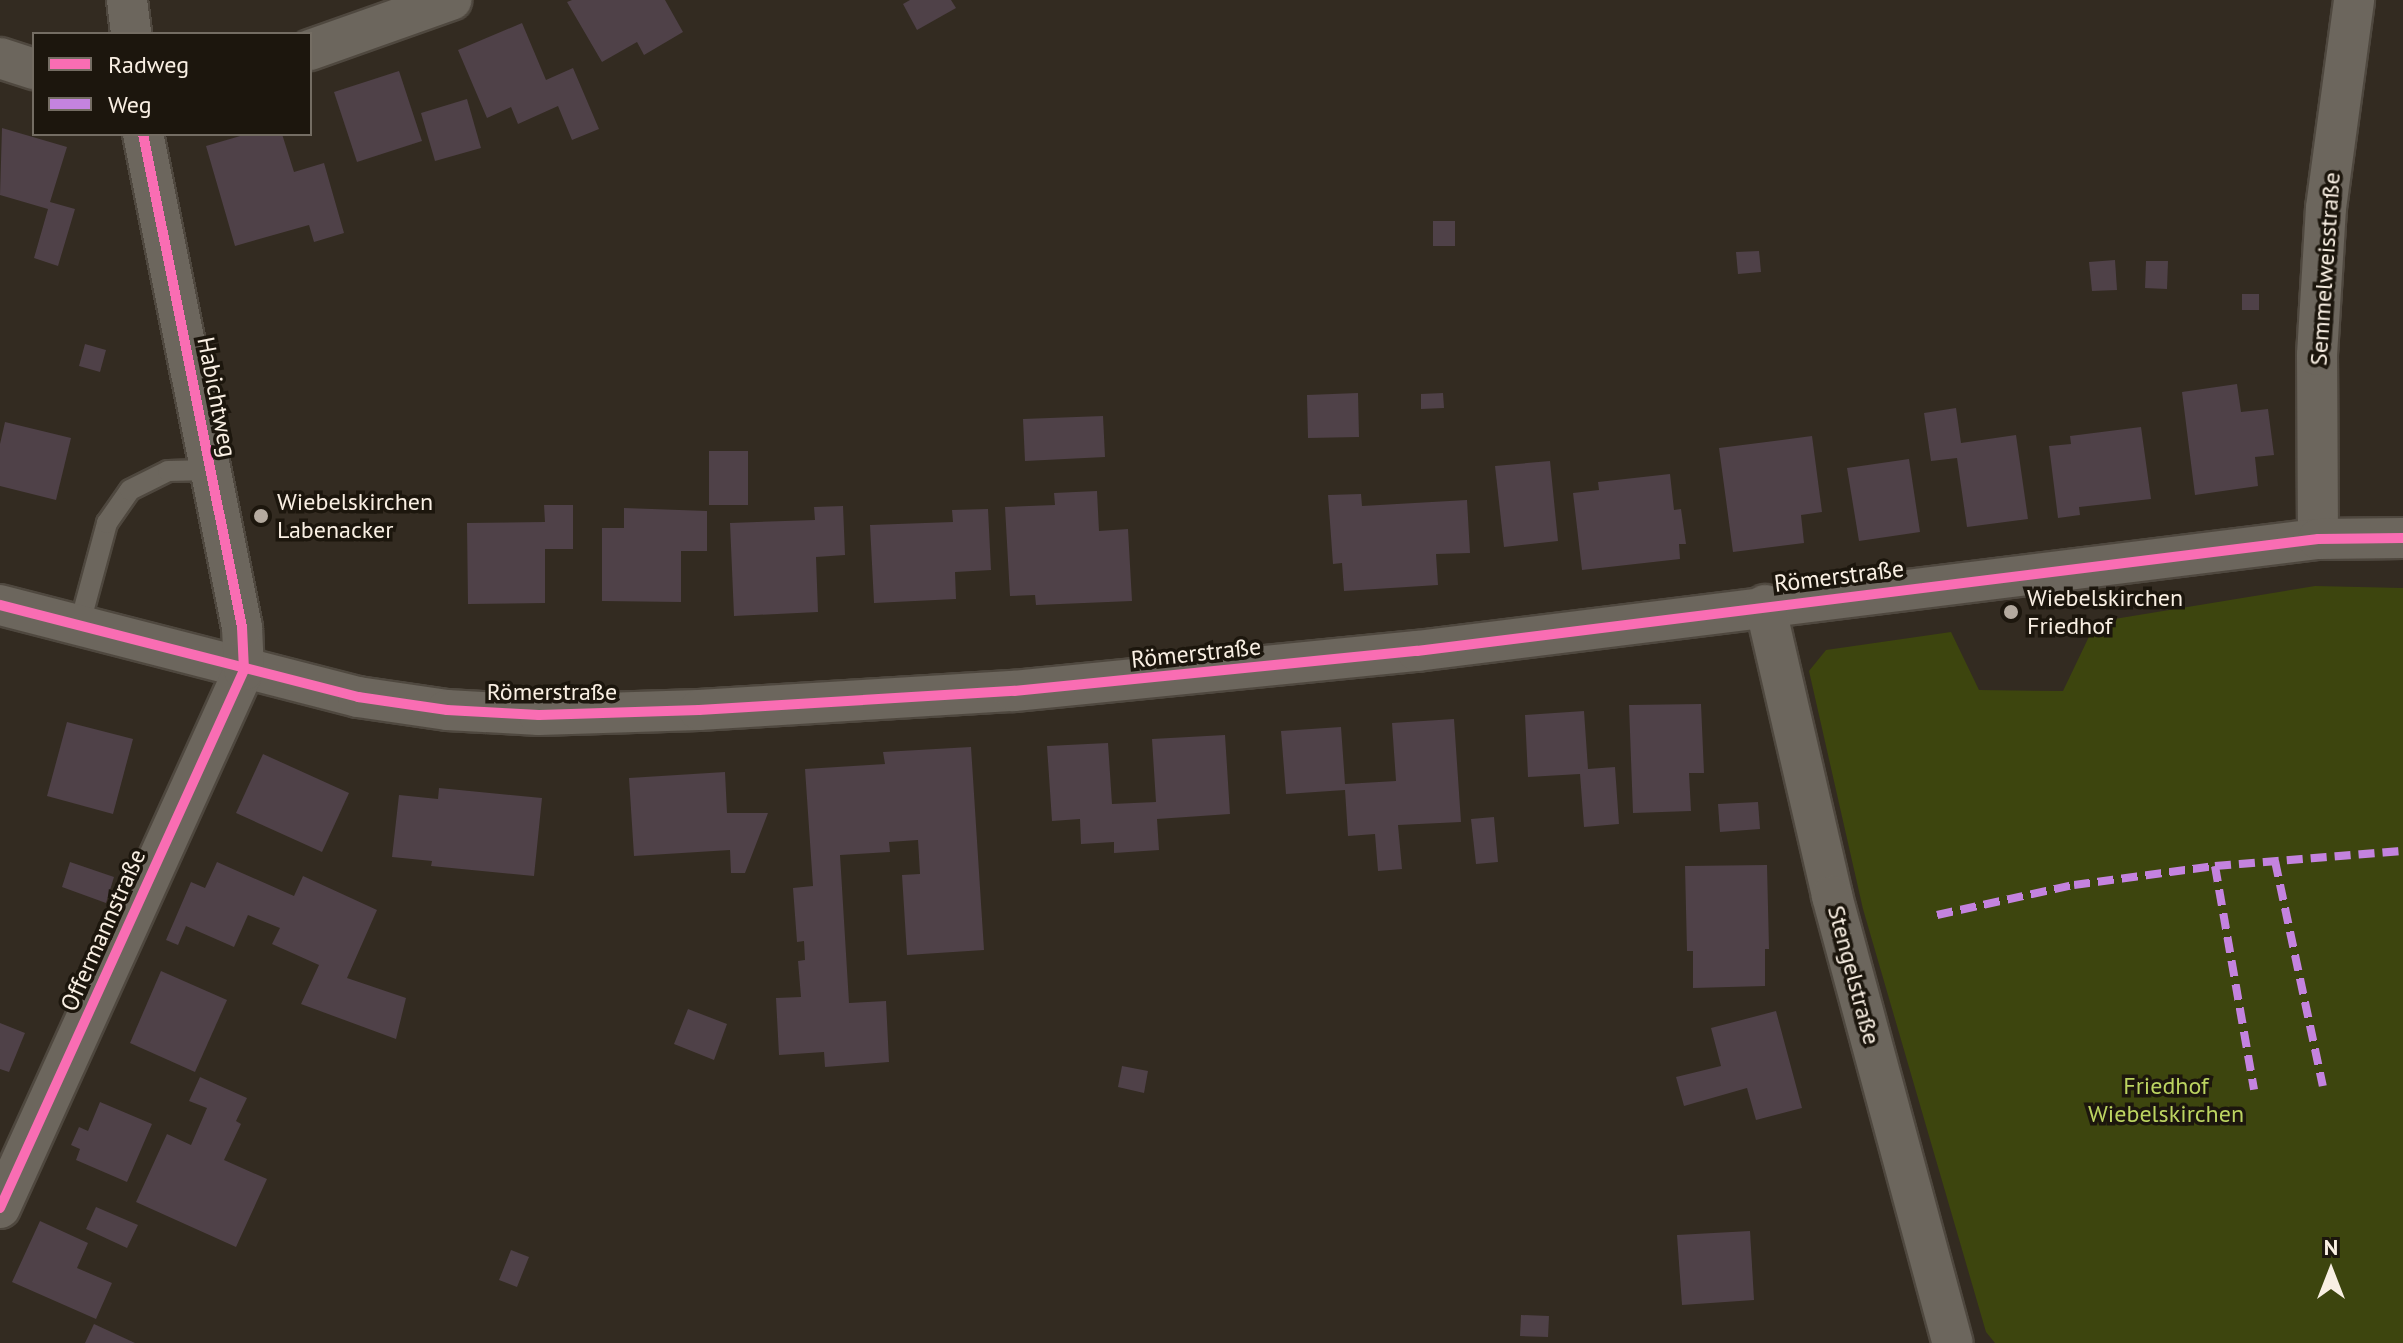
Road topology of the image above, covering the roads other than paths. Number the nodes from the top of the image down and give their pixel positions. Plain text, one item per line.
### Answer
1 (127, 0) edge
2 (451, 0) edge
3 (2354, 0) edge
4 (131, 32) edge
5 (312, 49) edge
6 (0, 58) edge
7 (32, 68) edge
8 (143, 136) edge
9 (211, 470) junction
10 (2403, 538) edge
11 (2318, 539) junction
12 (0, 605) edge
13 (1765, 605) junction
14 (79, 627) junction
15 (244, 670) junction
16 (0, 1208) edge
17 (1953, 1343) edge

1 - 4 street
2 - 5 street
3 - 11 street, Semmelweisstraße
6 - 7 street
8 - 9 street, Habichtweg
9 - 14 lane
9 - 15 street, Habichtweg
10 - 11 street, Römerstraße
11 - 13 street, Römerstraße
12 - 14 street, Römerstraße
13 - 15 street, Römerstraße
13 - 17 street, Stengelstraße
14 - 15 street, Römerstraße
15 - 16 street, Offermannstraße

